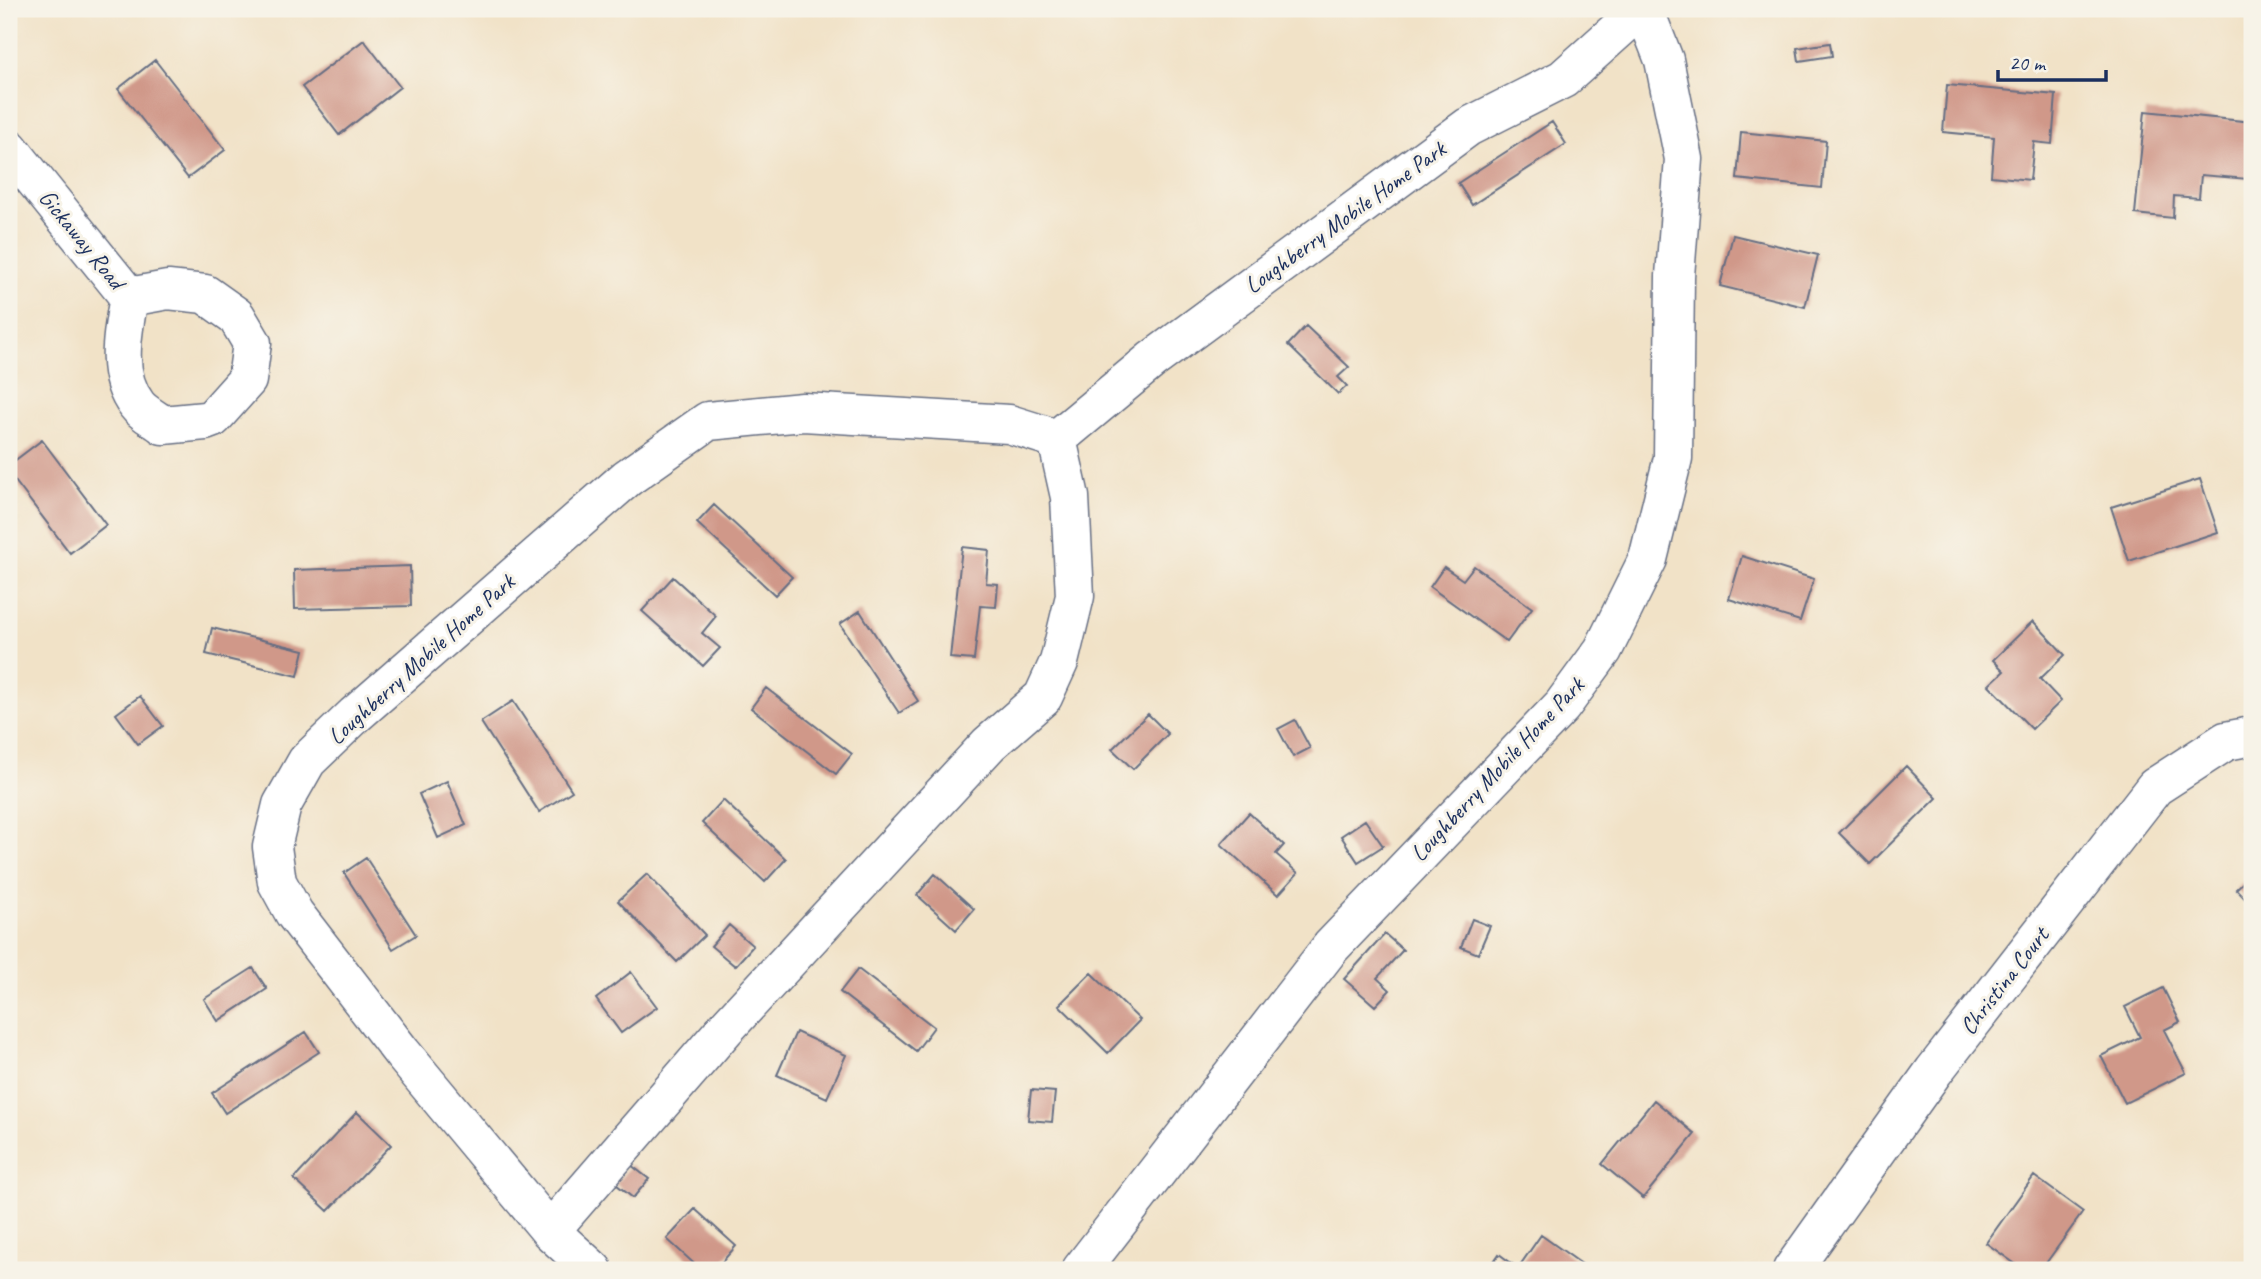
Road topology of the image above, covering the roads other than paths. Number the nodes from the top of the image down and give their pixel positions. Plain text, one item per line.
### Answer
1 (1643, 9) edge
2 (9, 148) edge
3 (129, 298) dead end
4 (1057, 439) junction
5 (2252, 736) edge
6 (550, 1231) junction
7 (593, 1270) edge
8 (1081, 1270) edge
9 (1793, 1270) edge

1 - 4 street, Loughberry Mobile Home Park
1 - 8 street, Loughberry Mobile Home Park
2 - 3 street, Gickaway Road
4 - 6 street
4 - 6 street, Loughberry Mobile Home Park
5 - 9 street, Christina Court
6 - 7 street, Loughberry Mobile Home Park

